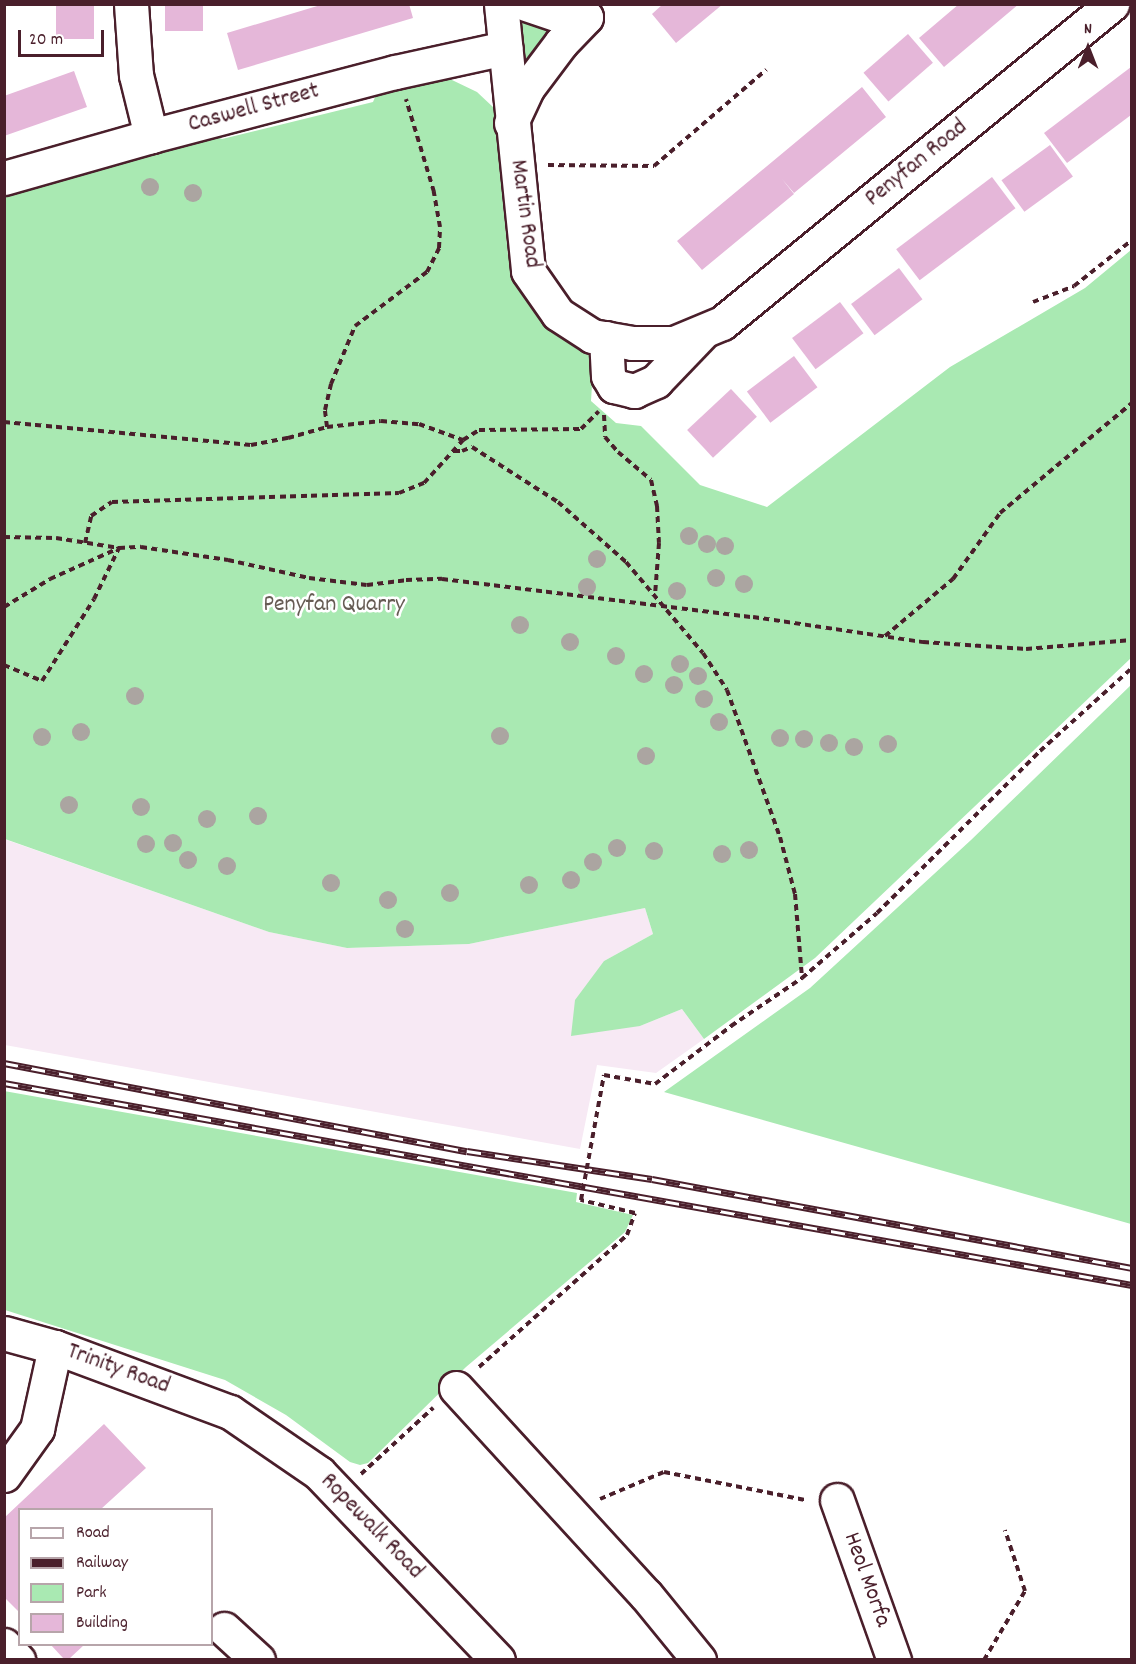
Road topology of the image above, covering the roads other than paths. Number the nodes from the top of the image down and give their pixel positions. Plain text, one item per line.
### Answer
1 (131, 4) edge
2 (501, 4) edge
3 (526, 4) edge
4 (1112, 4) edge
5 (595, 11) edge
6 (505, 48) junction
7 (512, 123) junction
8 (152, 136) junction
9 (4, 178) edge
10 (712, 327) junction
11 (606, 338) junction
12 (4, 1333) edge
13 (55, 1347) junction
14 (456, 1388) road end
15 (230, 1412) joint
16 (4, 1475) edge
17 (837, 1500) road end
18 (4, 1645) edge
19 (18, 1659) edge
20 (498, 1659) edge
21 (699, 1659) edge
22 (894, 1659) edge

1 - 8 street
2 - 6 street, Martin Road
3 - 5 street
4 - 10 street, Penyfan Road
5 - 7 street
6 - 7 street, Martin Road
6 - 8 street, Caswell Street
7 - 11 street, Martin Road
8 - 9 street, Caswell Street
10 - 11 street, Martin Road
10 - 11 street
12 - 13 street, Trinity Road
13 - 15 street, Trinity Road
13 - 16 street
14 - 21 street
15 - 20 street, Ropewalk Road
17 - 22 street, Heol Morfa
18 - 19 street

